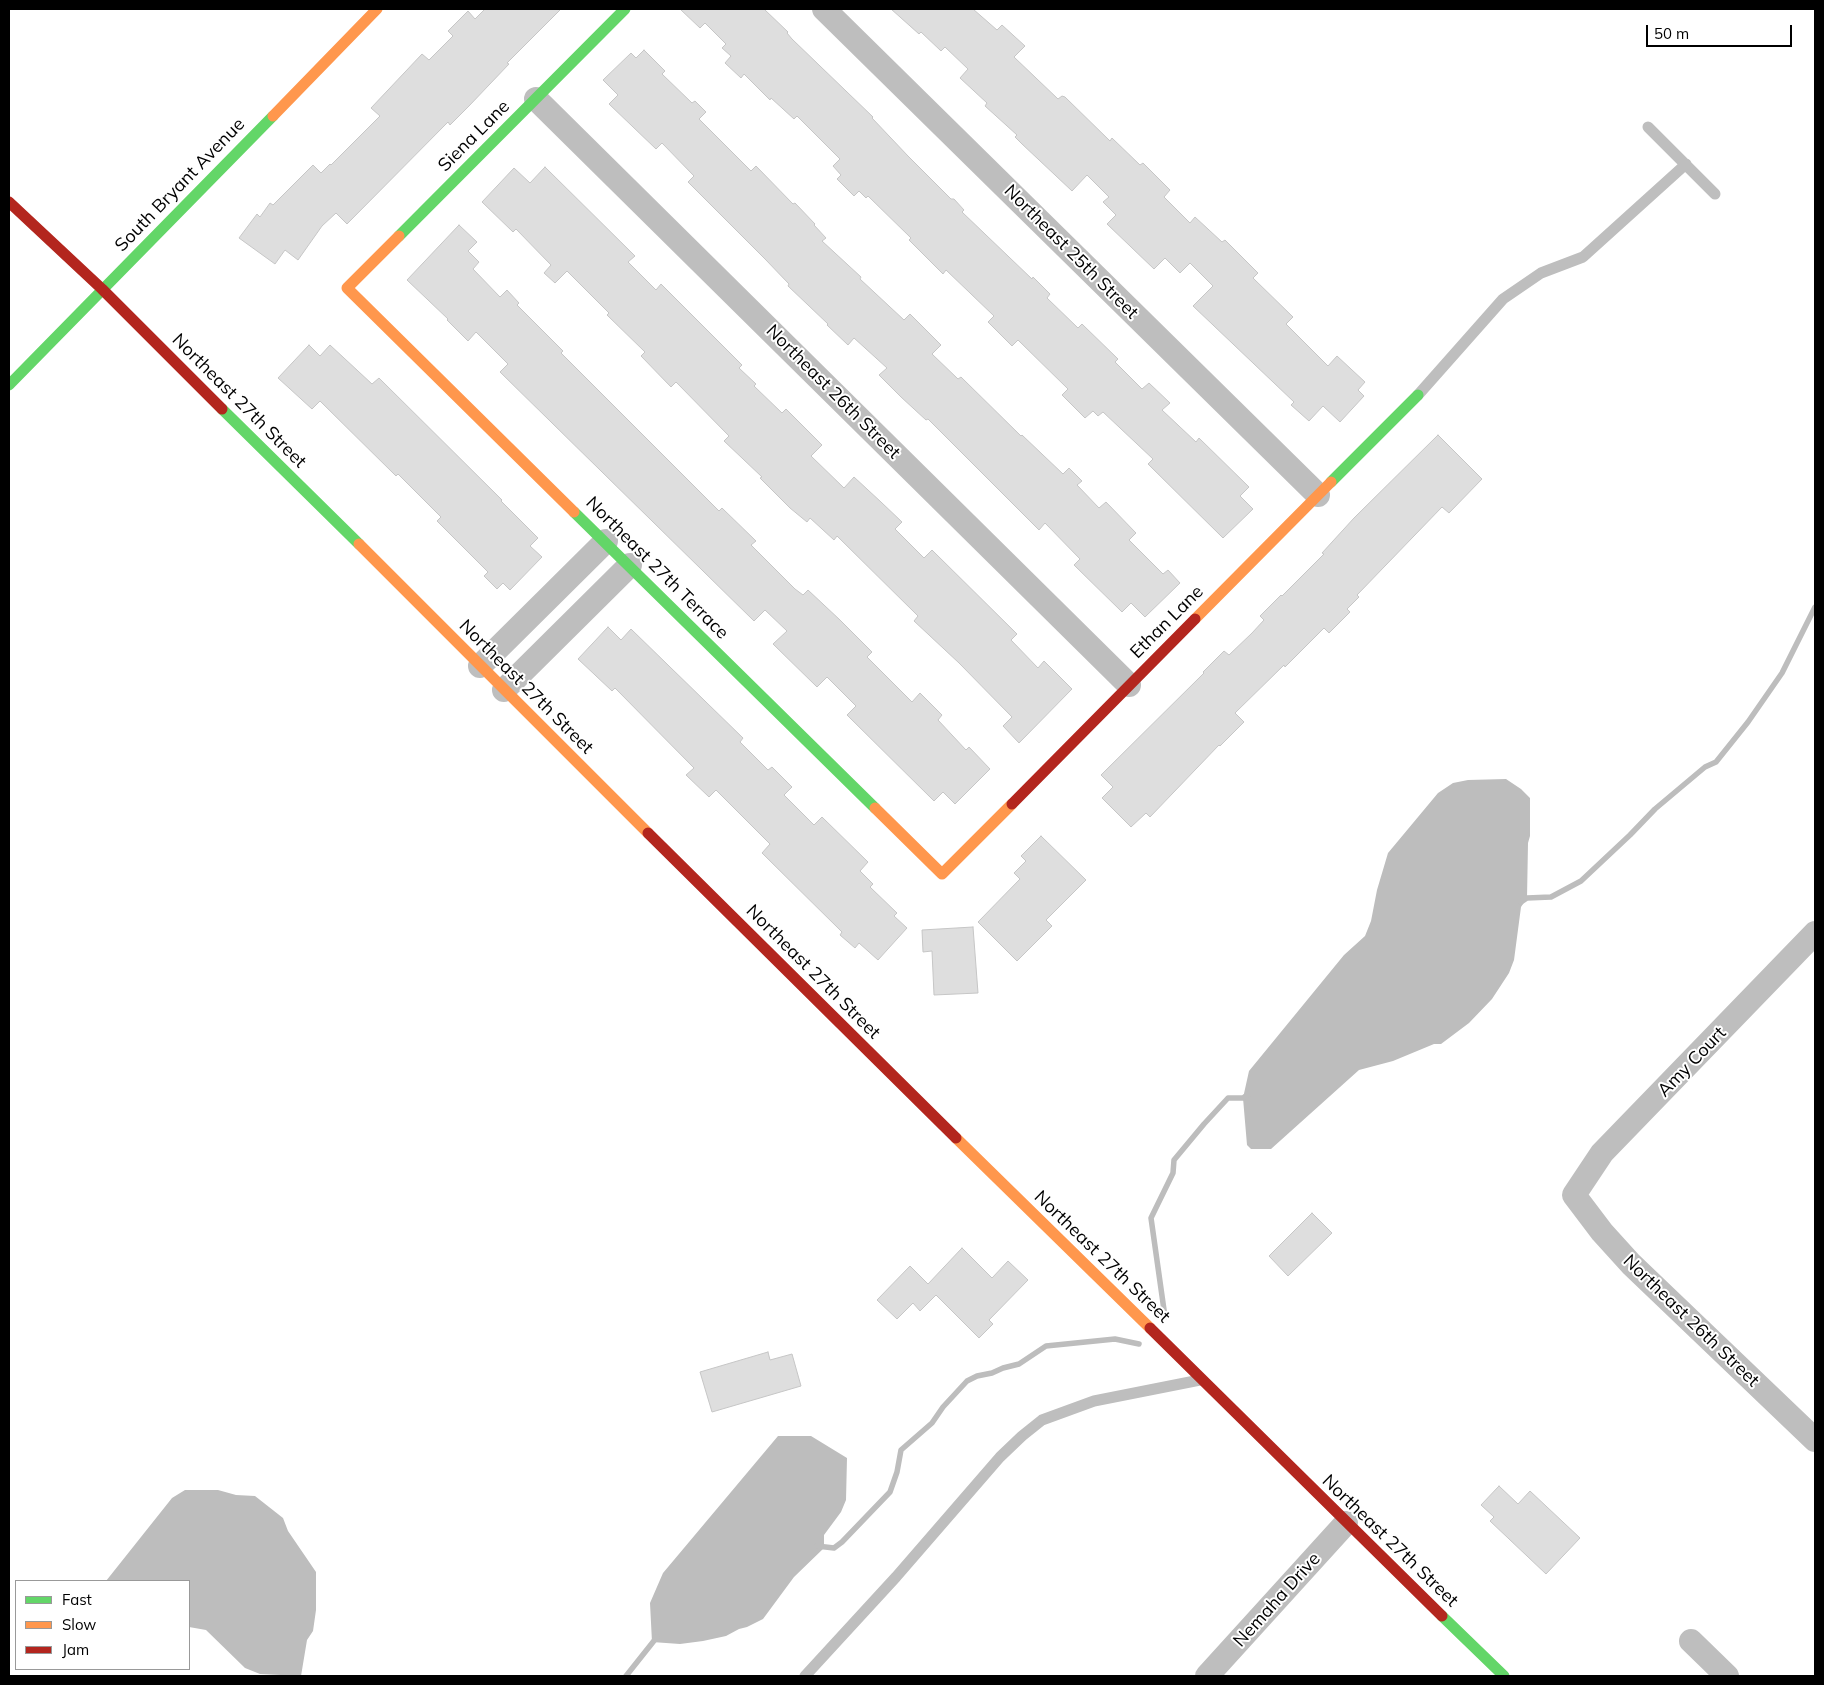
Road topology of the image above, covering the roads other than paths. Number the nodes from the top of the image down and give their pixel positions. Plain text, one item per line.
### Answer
1 (377, 9) edge
2 (626, 9) edge
3 (824, 9) edge
4 (536, 98) junction
5 (1648, 127) dead end
6 (1686, 164) junction
7 (1715, 194) dead end
8 (9, 202) edge
9 (347, 288) joint
10 (102, 289) junction
11 (9, 385) edge
12 (1418, 395) joint
13 (1318, 495) junction
14 (606, 541) junction
15 (630, 565) junction
16 (480, 666) junction
17 (1129, 685) junction
18 (504, 690) junction
19 (942, 874) joint
20 (1815, 933) edge
21 (1574, 1195) joint
22 (1202, 1380) junction
23 (1815, 1440) edge
24 (1346, 1522) junction
25 (1691, 1641) dead end
26 (805, 1676) edge
27 (1207, 1676) edge
28 (1504, 1676) edge
29 (1727, 1676) edge

1 - 10 street, South Bryant Avenue
2 - 4 street, Siena Lane
3 - 13 street, Northeast 25th Street
4 - 9 street, Siena Lane
4 - 17 street, Northeast 26th Street
5 - 6 lane
6 - 7 lane
6 - 12 lane
8 - 10 street, Northeast 27th Street
9 - 14 street, Northeast 27th Terrace
10 - 11 street, South Bryant Avenue
10 - 16 street, Northeast 27th Street
12 - 13 street, Ethan Lane
13 - 17 street, Ethan Lane
14 - 15 street, Northeast 27th Terrace
14 - 16 street
15 - 18 street
15 - 19 street, Northeast 27th Terrace
16 - 18 street, Northeast 27th Street
17 - 19 street, Ethan Lane
18 - 22 street, Northeast 27th Street
20 - 21 street, Amy Court
21 - 23 street, Northeast 26th Street
22 - 24 street, Northeast 27th Street
22 - 26 lane
24 - 27 street, Nemaha Drive
24 - 28 street, Northeast 27th Street
25 - 29 street

